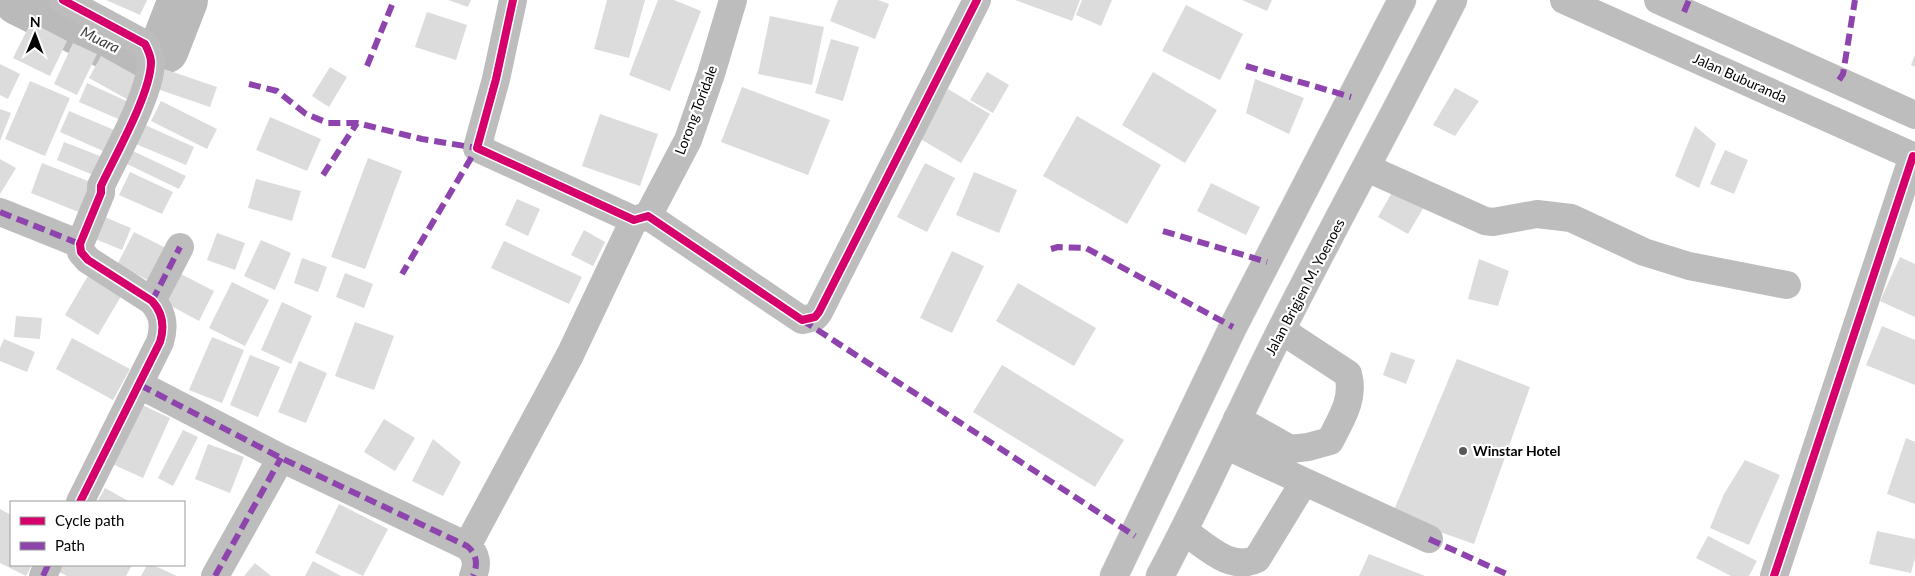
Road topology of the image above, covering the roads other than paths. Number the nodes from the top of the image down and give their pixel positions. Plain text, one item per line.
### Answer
1 (62, 0) edge
2 (513, 0) edge
3 (733, 0) edge
4 (977, 0) edge
5 (1402, 0) edge
6 (1453, 0) edge
7 (1564, 0) edge
8 (1658, 0) edge
9 (1915, 114) edge
10 (1914, 156) edge
11 (1367, 168) junction
12 (0, 212) edge
13 (641, 218) junction
14 (80, 244) junction
15 (180, 247) dead end
16 (1787, 285) dead end
17 (152, 301) junction
18 (1281, 330) junction
19 (140, 386) junction
20 (1237, 419) junction
21 (1227, 446) junction
22 (281, 458) junction
23 (1304, 482) junction
24 (81, 501) edge
25 (1184, 531) junction
26 (1428, 539) dead end
27 (467, 546) junction
28 (215, 576) edge
29 (472, 576) edge
30 (1114, 576) edge
31 (1160, 576) edge
32 (1774, 576) edge

1 - 14 street
2 - 13 street
3 - 13 street, Lorong Toridale
4 - 13 street
5 - 30 street
6 - 11 street, Jalan Brigjen M. Yoenoes
7 - 10 street, Jalan Buburanda
8 - 9 street
10 - 32 street
11 - 16 street
11 - 18 street, Jalan Brigjen M. Yoenoes
12 - 14 street
13 - 27 street, Lorong Toridale
14 - 17 street
15 - 17 street
17 - 19 street
18 - 20 street, Jalan Brigjen M. Yoenoes
18 - 20 street
19 - 22 street
19 - 24 street
20 - 21 street, Jalan Brigjen M. Yoenoes
21 - 23 street
21 - 25 street, Jalan Brigjen M. Yoenoes
22 - 27 street
22 - 28 street
23 - 25 street
23 - 26 street
25 - 31 street, Jalan Brigjen M. Yoenoes
27 - 29 street

